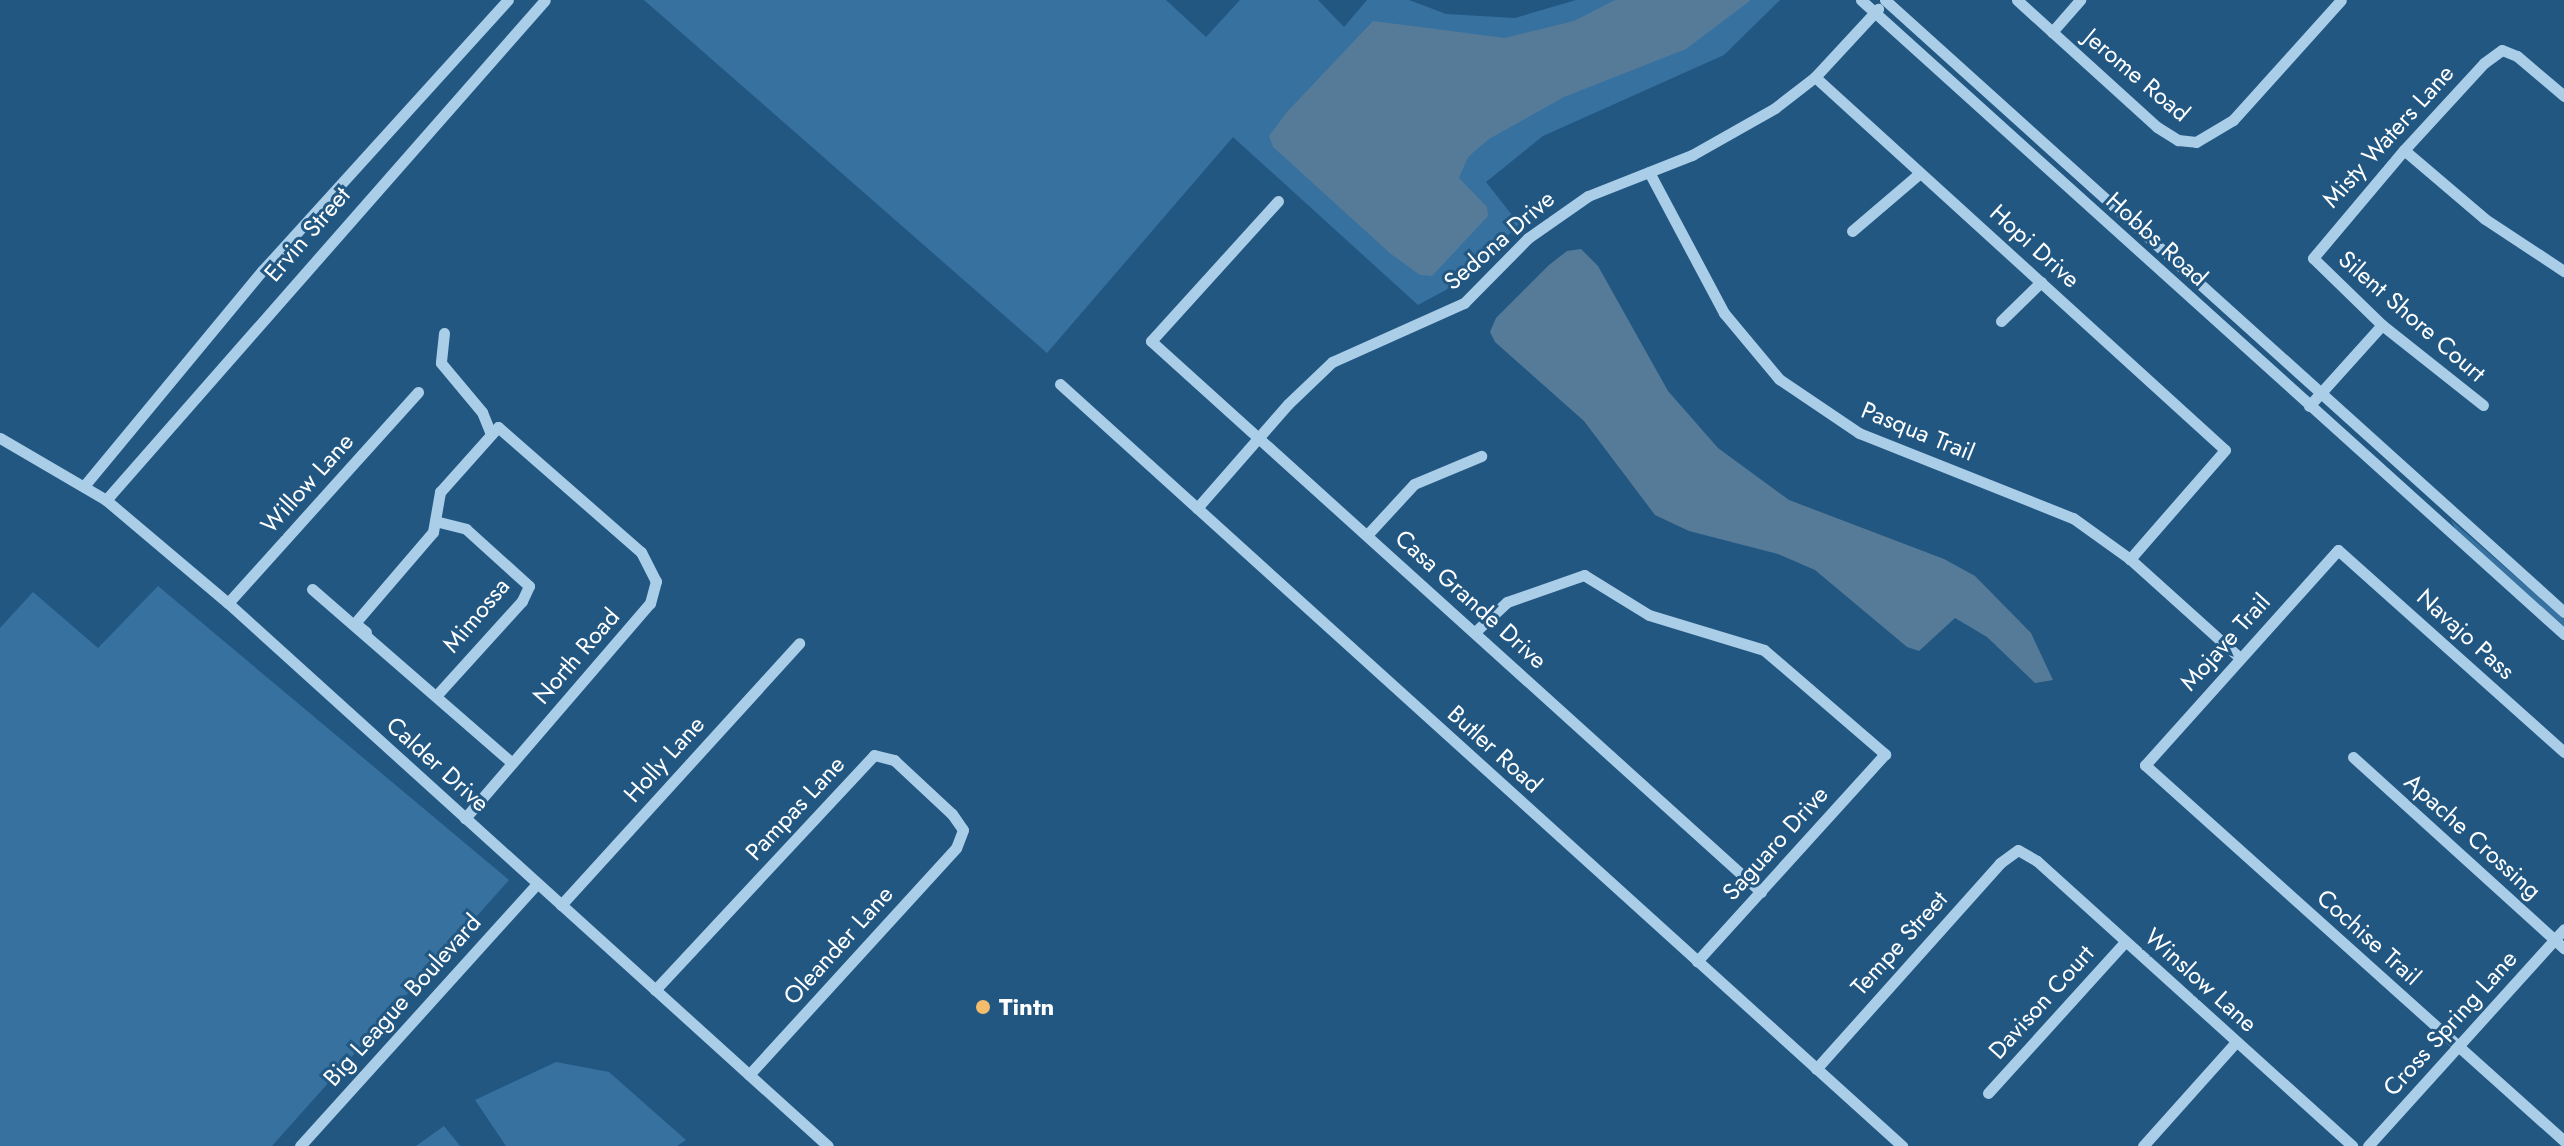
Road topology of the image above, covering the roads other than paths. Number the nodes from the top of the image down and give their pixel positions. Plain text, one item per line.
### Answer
1 (508, 0) edge
2 (545, 0) edge
3 (1861, 0) edge
4 (1886, 0) edge
5 (2017, 0) edge
6 (2080, 0) edge
7 (2341, 0) edge
8 (1875, 13) junction
9 (2052, 32) junction
10 (1815, 77) junction
11 (2564, 96) edge
12 (2404, 150) junction
13 (1649, 172) junction
14 (1920, 173) junction
15 (1278, 201) dead end
16 (1852, 231) dead end
17 (2313, 258) joint
18 (2564, 271) edge
19 (2041, 282) junction
20 (2001, 321) dead end
21 (2382, 325) junction
22 (444, 333) dead end
23 (1060, 384) dead end
24 (418, 392) dead end
25 (2321, 393) junction
26 (2483, 405) dead end
27 (2309, 406) junction
28 (491, 434) junction
29 (0, 438) edge
30 (1259, 439) junction
31 (1481, 456) dead end
32 (84, 486) junction
33 (2437, 496) junction
34 (106, 500) junction
35 (1197, 508) junction
36 (2425, 509) junction
37 (435, 521) junction
38 (1367, 535) junction
39 (2338, 550) joint
40 (2130, 559) junction
41 (312, 589) dead end
42 (228, 603) junction
43 (2564, 612) edge
44 (366, 632) junction
45 (1475, 632) junction
46 (2564, 634) edge
47 (799, 643) dead end
48 (2240, 658) junction
49 (436, 696) junction
50 (2564, 752) edge
51 (2353, 757) dead end
52 (512, 763) junction
53 (2145, 765) joint
54 (465, 818) junction
55 (958, 844) joint
56 (2018, 850) joint
57 (537, 884) junction
58 (1761, 892) junction
59 (561, 905) junction
60 (2564, 929) edge
61 (2125, 942) junction
62 (2559, 943) edge
63 (1697, 961) junction
64 (655, 990) junction
65 (2236, 1042) junction
66 (2458, 1047) junction
67 (1816, 1069) junction
68 (749, 1075) junction
69 (1988, 1093) dead end
70 (2564, 1141) edge
71 (300, 1146) edge
72 (828, 1146) edge
73 (1902, 1146) edge
74 (2143, 1146) edge
75 (2352, 1146) edge
76 (2368, 1146) edge

1 - 32 street, Ervin Street
2 - 34 street, Ervin Street
3 - 8 street, Hobbs Road
4 - 8 street, Sedona Drive
4 - 25 street, Hobbs Road
5 - 9 street, Jerome Road
6 - 9 street
7 - 9 street, Jerome Road
8 - 10 street, Sedona Drive
8 - 27 street, Hobbs Road
10 - 13 street, Sedona Drive
10 - 14 street, Hopi Drive
11 - 12 street, Misty Waters Lane
12 - 17 street, Misty Waters Lane
12 - 18 street
13 - 30 street, Sedona Drive
13 - 40 street, Pasqua Trail
14 - 16 street
14 - 19 street, Hopi Drive
15 - 30 street, Casa Grande Drive
17 - 21 street, Silent Shore Court
19 - 20 street
19 - 40 street, Hopi Drive
21 - 25 street
21 - 26 street, Silent Shore Court
22 - 28 street
23 - 35 street, Butler Road
24 - 42 street, Willow Lane
25 - 27 street
25 - 33 street, Hobbs Road
27 - 36 street, Hobbs Road
28 - 37 street
28 - 52 street, North Road
29 - 32 street, Calder Drive
30 - 35 street, Sedona Drive
30 - 38 street, Casa Grande Drive
31 - 38 street
32 - 34 street, Calder Drive
33 - 36 street
33 - 43 street, Hobbs Road
34 - 42 street, Calder Drive
35 - 63 street, Butler Road
36 - 46 street, Hobbs Road
37 - 44 street
37 - 49 street, Mimossa
38 - 45 street, Casa Grande Drive
39 - 48 street, Mojave Trail
39 - 50 street, Navajo Pass
40 - 48 street, Pasqua Trail
41 - 44 street
42 - 54 street, Calder Drive
44 - 49 street
45 - 58 street, Casa Grande Drive
45 - 58 street, Saguaro Drive
47 - 59 street, Holly Lane
48 - 53 street, Mojave Trail
49 - 52 street
51 - 62 street, Apache Crossing
52 - 54 street, North Road
53 - 66 street, Cochise Trail
54 - 57 street, Calder Drive
55 - 64 street, Pampas Lane
55 - 68 street, Oleander Lane
56 - 61 street, Winslow Lane
56 - 67 street, Tempe Street
57 - 59 street, Calder Drive
57 - 71 street, Big League Boulevard
58 - 63 street, Saguaro Drive
59 - 64 street, Calder Drive
60 - 62 street, Cross Spring Lane
61 - 65 street, Winslow Lane
61 - 69 street, Davison Court
62 - 66 street, Cross Spring Lane
63 - 67 street, Butler Road
64 - 68 street, Calder Drive
65 - 74 street
65 - 75 street, Winslow Lane
66 - 70 street, Cochise Trail
66 - 76 street, Cross Spring Lane
67 - 73 street, Butler Road
68 - 72 street, Calder Drive

